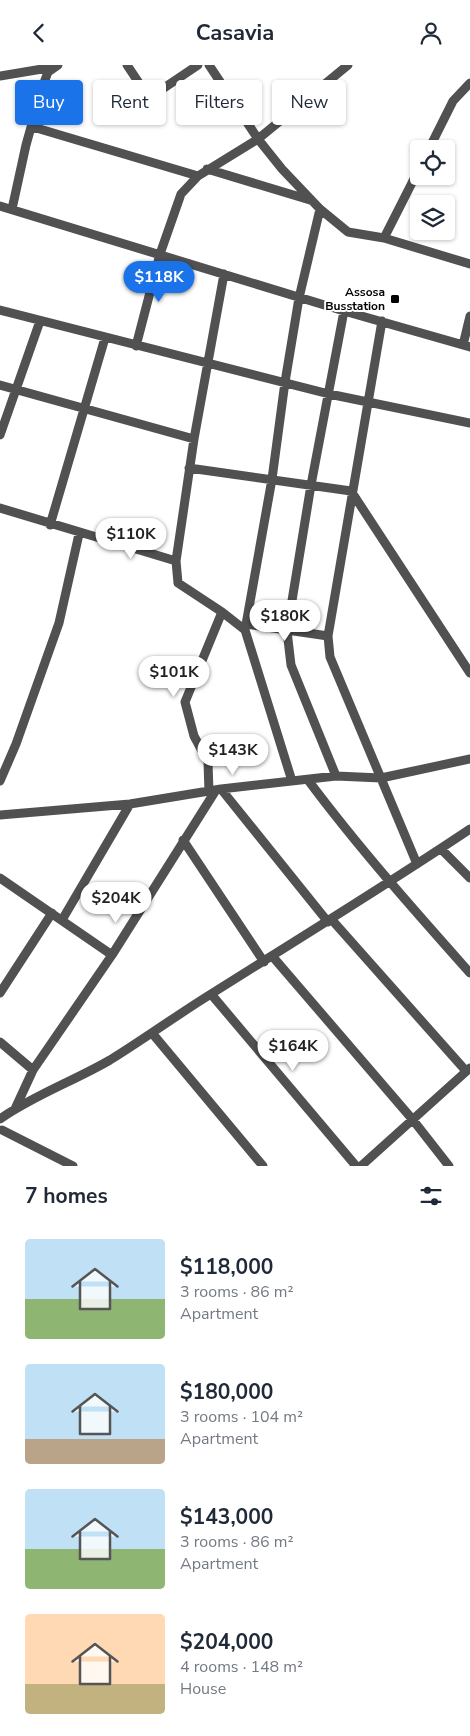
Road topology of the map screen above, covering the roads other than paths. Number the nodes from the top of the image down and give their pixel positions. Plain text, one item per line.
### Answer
1 (127, 65) edge
2 (198, 65) edge
3 (210, 65) edge
4 (348, 65) edge
5 (56, 66) edge
6 (0, 76) edge
7 (470, 83) edge
8 (33, 127) junction
9 (258, 139) junction
10 (434, 140) edge
11 (208, 169) junction
12 (198, 176) junction
13 (411, 185) edge
14 (312, 201) junction
15 (0, 206) edge
16 (12, 209) junction
17 (320, 209) junction
18 (384, 238) junction
19 (160, 254) junction
20 (470, 264) edge
21 (224, 275) junction
22 (299, 298) junction
23 (0, 310) edge
24 (344, 311) junction
25 (470, 317) edge
26 (40, 321) junction
27 (382, 321) junction
28 (105, 338) junction
29 (136, 346) junction
30 (466, 346) edge
31 (208, 362) junction
32 (284, 382) junction
33 (0, 385) edge
34 (16, 389) junction
35 (329, 394) junction
36 (366, 402) junction
37 (83, 407) junction
38 (470, 423) edge
39 (0, 435) edge
40 (194, 439) junction
41 (189, 468) junction
42 (272, 479) junction
43 (311, 485) junction
44 (351, 491) junction
45 (0, 508) edge
46 (50, 525) junction
47 (79, 533) junction
48 (176, 561) junction
49 (222, 612) junction
50 (245, 627) junction
51 (287, 631) junction
52 (328, 637) junction
53 (470, 673) edge
54 (470, 759) edge
55 (336, 776) junction
56 (381, 778) junction
57 (308, 780) junction
58 (0, 781) edge
59 (292, 781) junction
60 (215, 790) junction
61 (130, 805) junction
62 (0, 815) edge
63 (470, 829) edge
64 (183, 840) junction
65 (441, 849) junction
66 (417, 864) junction
67 (0, 877) edge
68 (470, 878) edge
69 (389, 882) junction
70 (52, 913) junction
71 (62, 920) junction
72 (330, 921) junction
73 (112, 955) junction
74 (273, 957) junction
75 (264, 961) junction
76 (470, 973) edge
77 (0, 993) edge
78 (211, 994) junction
79 (152, 1033) junction
80 (0, 1042) edge
81 (468, 1069) edge
82 (33, 1070) junction
83 (7, 1114) edge
84 (412, 1120) junction
85 (1, 1133) edge
86 (73, 1166) edge
87 (263, 1166) edge
88 (356, 1166) edge
89 (361, 1166) edge
90 (448, 1166) edge

1 - 2 street
3 - 9 street
4 - 9 street
5 - 6 street
5 - 8 street
7 - 10 street
8 - 12 street
8 - 16 street
9 - 11 street
9 - 14 street
11 - 12 street
11 - 14 street
12 - 19 street
13 - 18 street
14 - 17 street
15 - 16 street
16 - 19 street
17 - 18 street
17 - 22 street
18 - 20 street
19 - 21 street
19 - 29 street
21 - 22 street
21 - 31 street
22 - 24 street
22 - 32 street
23 - 26 street
24 - 27 street
24 - 35 street
25 - 30 street
26 - 28 street
26 - 34 street
27 - 30 street
27 - 36 street
28 - 29 street
28 - 37 street
29 - 31 street
31 - 32 street
31 - 40 street
32 - 35 street
32 - 42 street
33 - 34 street
34 - 37 street
34 - 39 street
35 - 36 street
35 - 43 street
36 - 38 street
36 - 44 street
37 - 40 street
37 - 46 street
40 - 41 street
41 - 42 street
41 - 48 street
42 - 43 street
42 - 50 street
43 - 44 street
43 - 51 street
44 - 52 street
44 - 53 street
45 - 46 street
46 - 47 street
47 - 48 street
47 - 58 street
48 - 49 street
49 - 50 street
49 - 60 street
50 - 51 street
50 - 59 street
51 - 52 street
51 - 55 street
52 - 56 street
54 - 56 street
55 - 56 street
55 - 57 street
56 - 66 street
57 - 59 street
57 - 69 street
59 - 60 street
60 - 61 street
60 - 64 street
60 - 72 street
61 - 62 street
61 - 71 street
63 - 65 street
64 - 73 street
64 - 75 street
65 - 66 street
65 - 68 street
66 - 69 street
67 - 70 street
69 - 72 street
69 - 76 street
70 - 71 street
70 - 77 street
71 - 73 street
72 - 74 street
72 - 81 street
73 - 82 street
74 - 75 street
74 - 84 street
75 - 78 street
78 - 79 street
78 - 88 street
79 - 83 street
79 - 87 street
80 - 82 street
81 - 84 street
82 - 83 street
83 - 85 street
84 - 89 street
84 - 90 street
85 - 86 street

